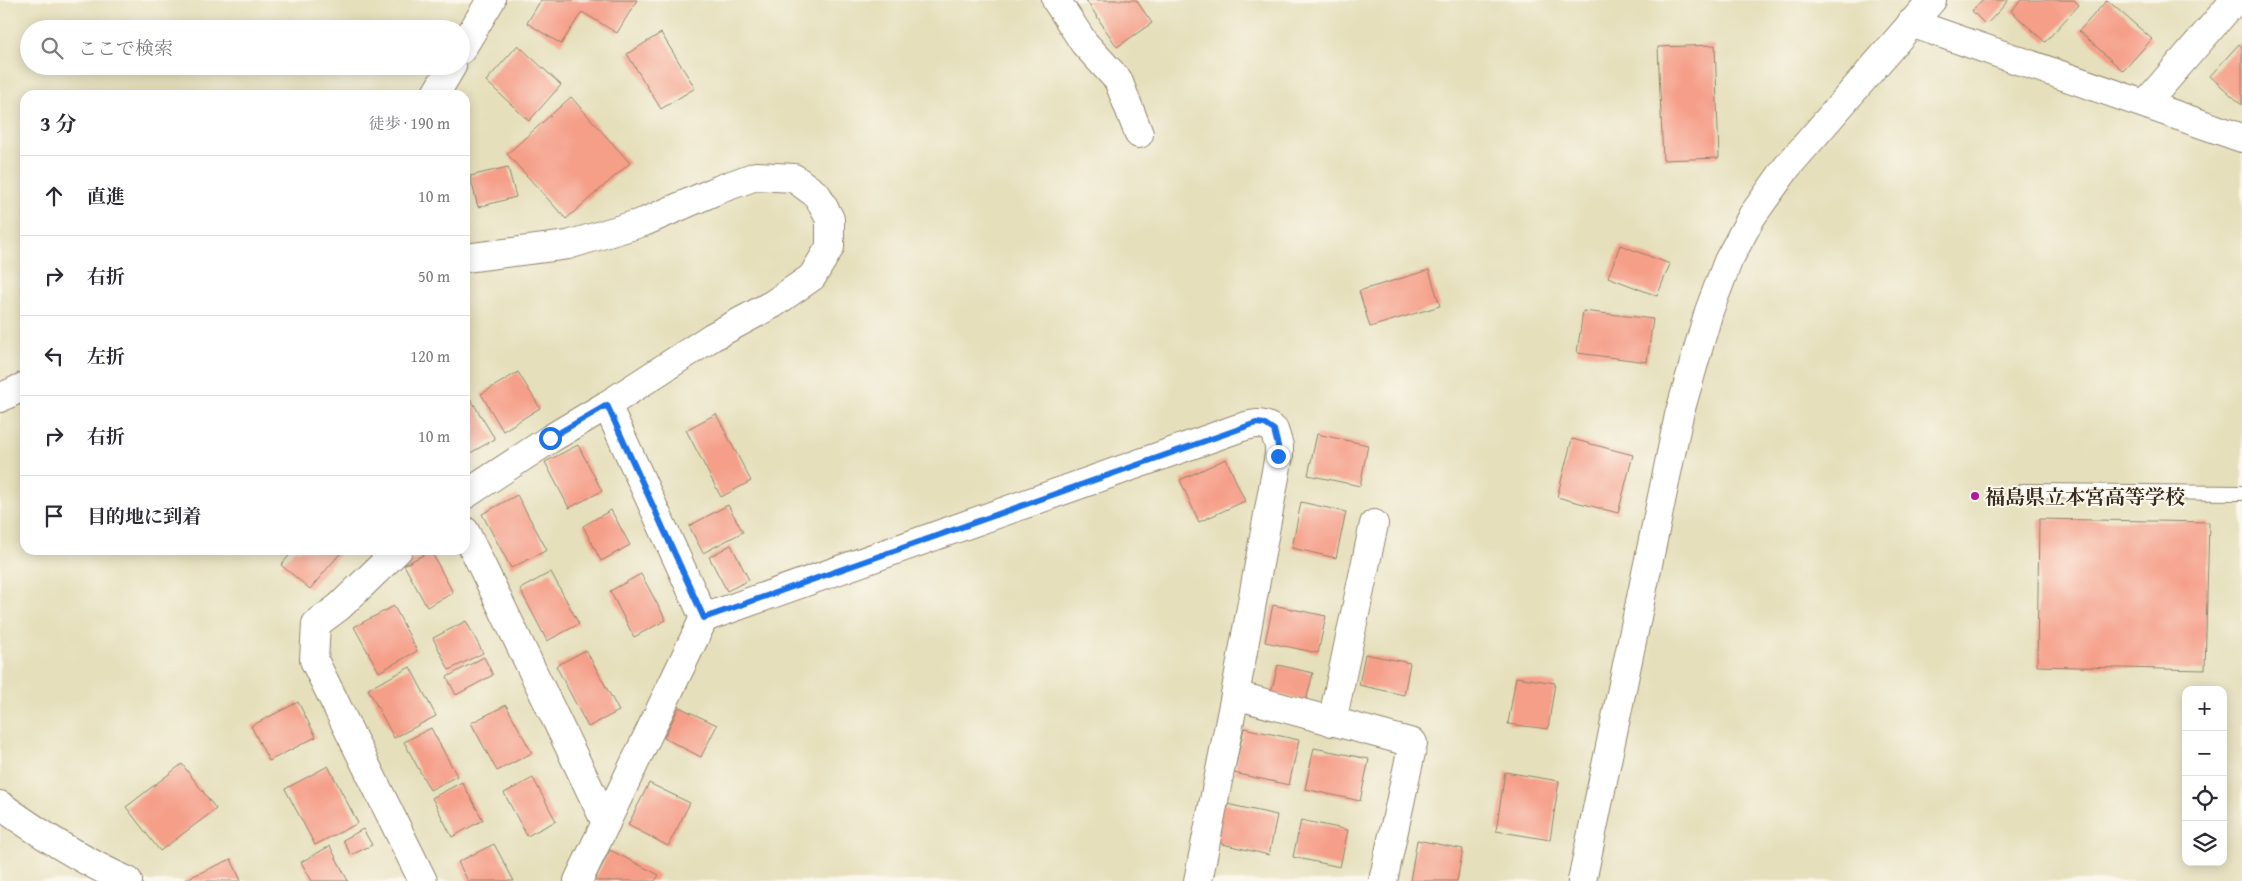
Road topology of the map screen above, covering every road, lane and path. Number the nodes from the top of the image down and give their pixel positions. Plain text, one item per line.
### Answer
1 (491, 0) edge
2 (1056, 0) edge
3 (1932, 0) edge
4 (2235, 0) edge
5 (1911, 23) junction
6 (470, 35) edge
7 (447, 75) edge
8 (438, 90) edge
9 (2146, 103) junction
10 (1139, 134) dead end
11 (2242, 138) edge
12 (470, 257) edge
13 (20, 388) edge
14 (0, 398) edge
15 (607, 405) junction
16 (2023, 491) dead end
17 (470, 492) edge
18 (2242, 493) edge
19 (1374, 524) dead end
20 (470, 541) edge
21 (393, 555) edge
22 (704, 618) junction
23 (1235, 695) junction
24 (1332, 722) junction
25 (0, 805) edge
26 (606, 823) junction
27 (128, 881) edge
28 (423, 881) edge
29 (578, 881) edge
30 (1198, 881) edge
31 (1383, 881) edge
32 (1582, 881) edge

1 - 6 street
2 - 10 street
3 - 5 street
4 - 9 street
5 - 9 street
5 - 32 street
7 - 8 street
9 - 11 street
12 - 15 street
13 - 14 street
15 - 17 street
15 - 22 street
16 - 18 lane
19 - 24 street
20 - 26 street
21 - 28 street
22 - 23 street
22 - 26 street
23 - 24 street
23 - 30 street
24 - 31 street
25 - 27 street
26 - 29 street

